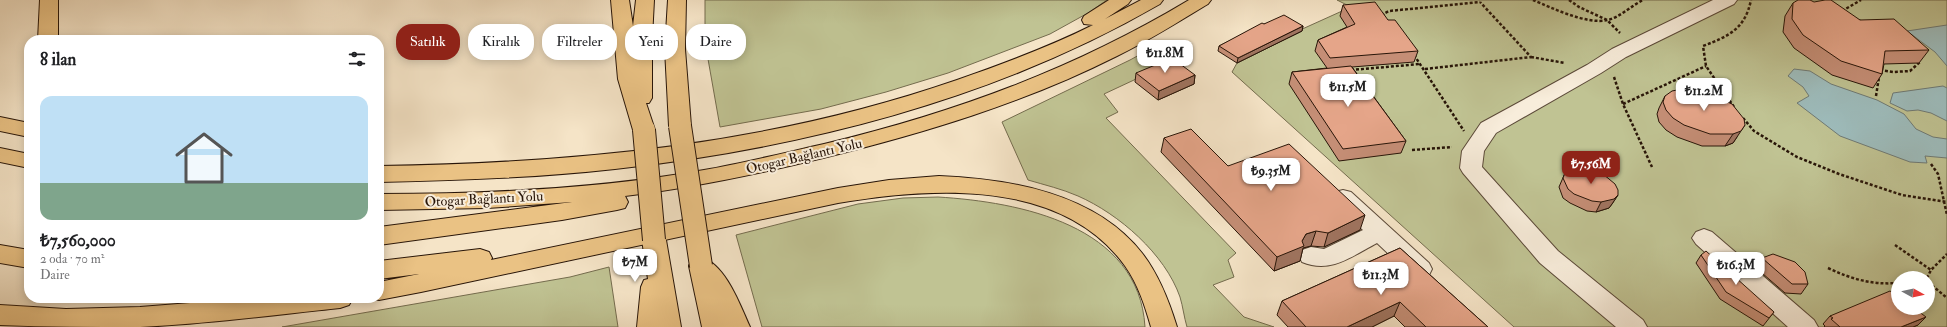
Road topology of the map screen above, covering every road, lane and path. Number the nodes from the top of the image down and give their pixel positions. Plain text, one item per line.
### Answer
1 (49, 0) edge
2 (620, 0) edge
3 (644, 0) edge
4 (677, 0) edge
5 (1122, 0) edge
6 (1154, 0) edge
7 (1202, 0) edge
8 (1533, 0) edge
9 (1569, 0) edge
10 (1643, 0) edge
11 (1728, 0) edge
12 (1751, 0) edge
13 (1861, 0) edge
14 (1480, 1) edge
15 (1838, 14) edge
16 (1607, 20) junction
17 (1388, 21) edge
18 (48, 35) edge
19 (1634, 46) junction
20 (1411, 51) edge
21 (1916, 56) edge
22 (1609, 59) junction
23 (1420, 64) junction
24 (1706, 66) junction
25 (1424, 69) junction
26 (1350, 70) edge
27 (968, 84) junction
28 (1876, 96) dead end
29 (1623, 104) junction
30 (1735, 108) edge
31 (1740, 114) edge
32 (0, 124) edge
33 (24, 129) edge
34 (644, 130) junction
35 (1412, 150) dead end
36 (0, 155) edge
37 (1472, 159) junction
38 (24, 160) edge
39 (384, 164) edge
40 (1931, 164) dead end
41 (1652, 167) dead end
42 (737, 171) junction
43 (453, 173) junction
44 (384, 174) edge
45 (1329, 185) edge
46 (384, 202) edge
47 (1943, 202) junction
48 (1947, 202) edge
49 (1947, 215) edge
50 (1380, 232) junction
51 (384, 235) edge
52 (1704, 238) dead end
53 (616, 240) junction
54 (654, 240) junction
55 (1895, 245) dead end
56 (0, 251) edge
57 (24, 252) edge
58 (0, 254) edge
59 (1947, 254) edge
60 (1312, 256) dead end
61 (24, 258) edge
62 (701, 266) junction
63 (1828, 268) dead end
64 (384, 269) edge
65 (1931, 270) joint
66 (1891, 284) edge
67 (1437, 285) edge
68 (1935, 288) edge
69 (384, 290) edge
70 (1947, 298) edge
71 (295, 303) edge
72 (0, 315) edge
73 (650, 327) edge
74 (668, 327) edge
75 (715, 327) edge
76 (737, 327) edge
77 (1164, 327) edge
78 (1634, 327) edge
79 (1805, 327) edge

1 - 18 main road
2 - 34 main road
3 - 34 main road
4 - 62 main road, bridge
5 - 27 main road
6 - 27 main road, Otogar Bağlantı Yolu
7 - 42 main road, Otogar Bağlantı Yolu
8 - 16 path
9 - 16 path
10 - 16 path
11 - 19 lane
12 - 24 path
13 - 15 path
14 - 17 path
14 - 25 path
16 - 19 path
19 - 22 lane
20 - 23 path
21 - 28 path
22 - 29 path
22 - 37 lane
23 - 25 path
23 - 26 path
24 - 29 path
24 - 30 path
25 - 37 path
27 - 43 main road, Otogar Bağlantı Yolu
29 - 41 path
31 - 47 path
32 - 33 main road
34 - 54 main road, bridge
35 - 37 path
36 - 38 main road
37 - 78 lane
39 - 43 main road
40 - 47 path
42 - 46 main road, Otogar Bağlantı Yolu
42 - 51 main road
43 - 44 main road, Otogar Bağlantı Yolu
45 - 50 lane
47 - 48 path
47 - 49 path
50 - 60 lane
50 - 67 lane
52 - 79 lane
53 - 64 main road
53 - 69 main road
53 - 77 main road
54 - 73 main road
54 - 74 main road
55 - 65 path
56 - 57 main road
58 - 61 main road
59 - 65 path
62 - 75 main road
62 - 76 main road
63 - 66 path
68 - 70 path
71 - 72 main road

